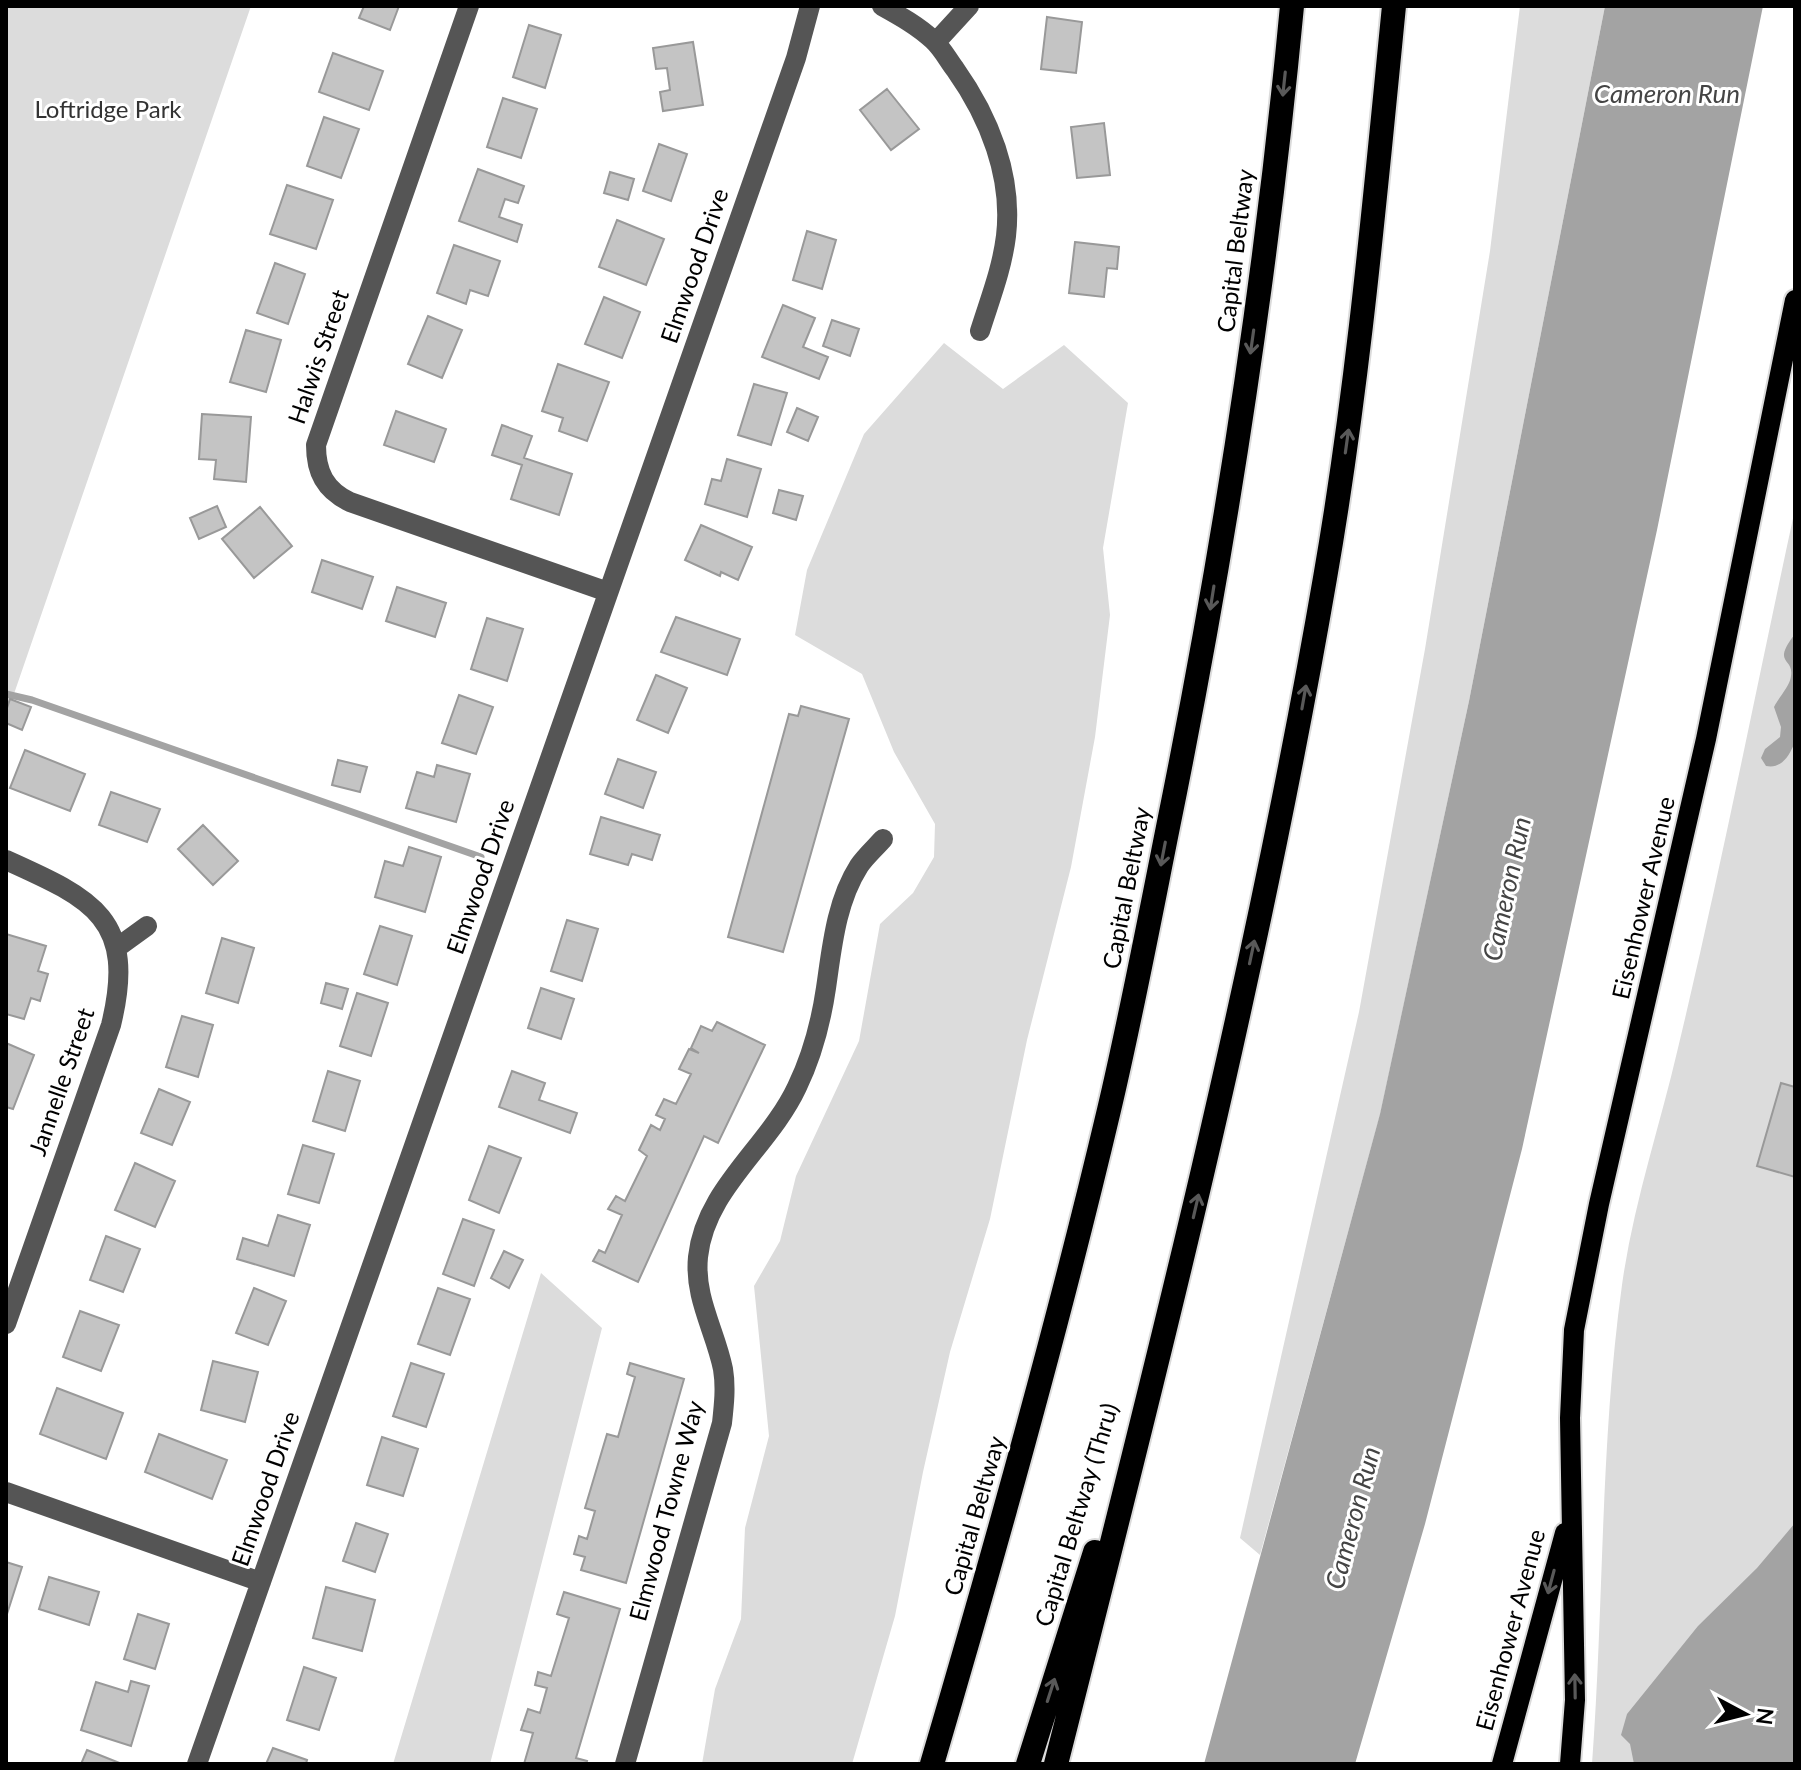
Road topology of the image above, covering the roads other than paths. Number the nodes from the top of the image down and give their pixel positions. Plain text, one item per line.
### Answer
1 (469, 6) edge
2 (810, 6) edge
3 (882, 6) edge
4 (969, 6) edge
5 (1292, 6) edge
6 (1394, 6) edge
7 (936, 42) junction
8 (1795, 300) edge
9 (980, 331) dead end
10 (608, 592) junction
11 (883, 839) dead end
12 (6, 860) edge
13 (147, 926) dead end
14 (118, 947) junction
15 (1178, 1282) junction
16 (6, 1324) edge
17 (6, 1492) edge
18 (1571, 1510) junction
19 (261, 1582) junction
20 (197, 1764) edge
21 (625, 1764) edge
22 (932, 1764) edge
23 (1028, 1764) edge
24 (1056, 1764) edge
25 (1502, 1764) edge
26 (1570, 1764) edge

1 - 10 street, Halwis Street
2 - 10 street, Elmwood Drive
3 - 7 street
4 - 7 street
5 -> 22 highway, Capital Beltway
15 -> 6 highway
7 - 9 street
8 - 18 main road, Eisenhower Avenue
10 - 19 street, Elmwood Drive
11 - 21 street, Elmwood Towne Way
12 - 14 street
13 - 14 street
14 - 16 street, Jannelle Street
23 -> 15 highway, Capital Beltway (Thru)
15 - 24 highway
17 - 19 street
18 -> 25 main road, Eisenhower Avenue
26 -> 18 main road, Eisenhower Avenue
19 - 20 street, Elmwood Drive

